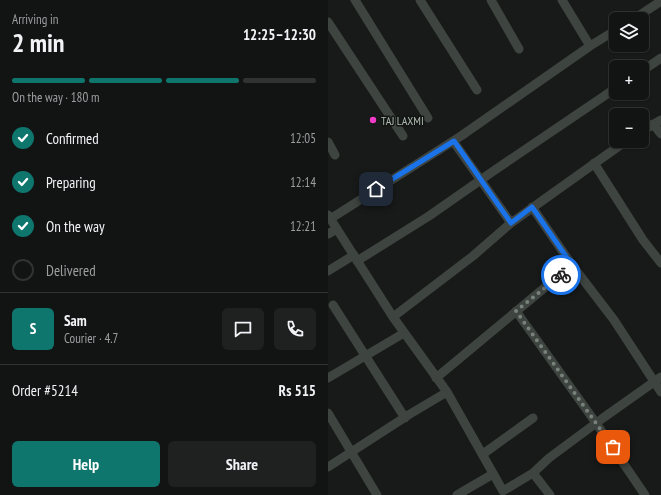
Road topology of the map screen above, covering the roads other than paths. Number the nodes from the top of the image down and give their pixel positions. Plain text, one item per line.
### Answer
1 (355, 0) edge
2 (420, 0) edge
3 (491, 0) edge
4 (562, 0) edge
5 (661, 1) edge
6 (644, 12) edge
7 (328, 22) edge
8 (609, 34) edge
9 (590, 46) junction
10 (519, 49) dead end
11 (661, 58) edge
12 (649, 66) edge
13 (477, 90) dead end
14 (609, 93) edge
15 (428, 118) dead end
16 (657, 122) edge
17 (661, 134) edge
18 (403, 136) dead end
19 (454, 141) junction
20 (328, 142) edge
21 (616, 148) edge
22 (335, 156) dead end
23 (594, 163) junction
24 (480, 180) junction
25 (532, 207) junction
26 (329, 217) edge
27 (511, 223) junction
28 (337, 229) junction
29 (328, 234) edge
30 (356, 258) junction
31 (661, 263) edge
32 (572, 265) junction
33 (328, 272) edge
34 (333, 305) dead end
35 (516, 311) junction
36 (393, 317) junction
37 (404, 333) junction
38 (365, 356) junction
39 (328, 378) edge
40 (436, 378) junction
41 (658, 379) edge
42 (447, 392) junction
43 (661, 392) edge
44 (328, 413) edge
45 (405, 418) junction
46 (533, 418) dead end
47 (596, 423) junction
48 (351, 453) junction
49 (483, 454) junction
50 (328, 467) edge
51 (533, 473) junction
52 (493, 474) junction
53 (504, 493) edge
54 (377, 495) edge
55 (457, 495) edge
56 (550, 495) edge
57 (645, 495) edge

1 - 15 street
2 - 13 street
3 - 10 street
4 - 9 street
5 - 6 street
7 - 18 street
8 - 9 street
9 - 19 street
11 - 12 street
14 - 24 street
16 - 17 street
19 - 24 street
19 - 26 street
20 - 22 street
21 - 23 street
23 - 25 street
23 - 31 street
24 - 27 street
24 - 30 street
25 - 27 street
25 - 32 street
26 - 28 street
27 - 36 street
28 - 29 street
28 - 30 street
30 - 33 street
30 - 36 street
32 - 35 street
32 - 41 street
34 - 38 street
35 - 40 street
35 - 47 street
36 - 37 street
37 - 38 street
37 - 40 street
38 - 39 street
38 - 45 street
40 - 42 street
41 - 43 street
41 - 47 street
42 - 45 street
42 - 49 street
44 - 48 street
45 - 48 street
46 - 49 street
47 - 51 street
47 - 57 street
48 - 50 street
48 - 54 street
49 - 52 street
51 - 53 street
51 - 56 street
52 - 53 street
52 - 55 street

